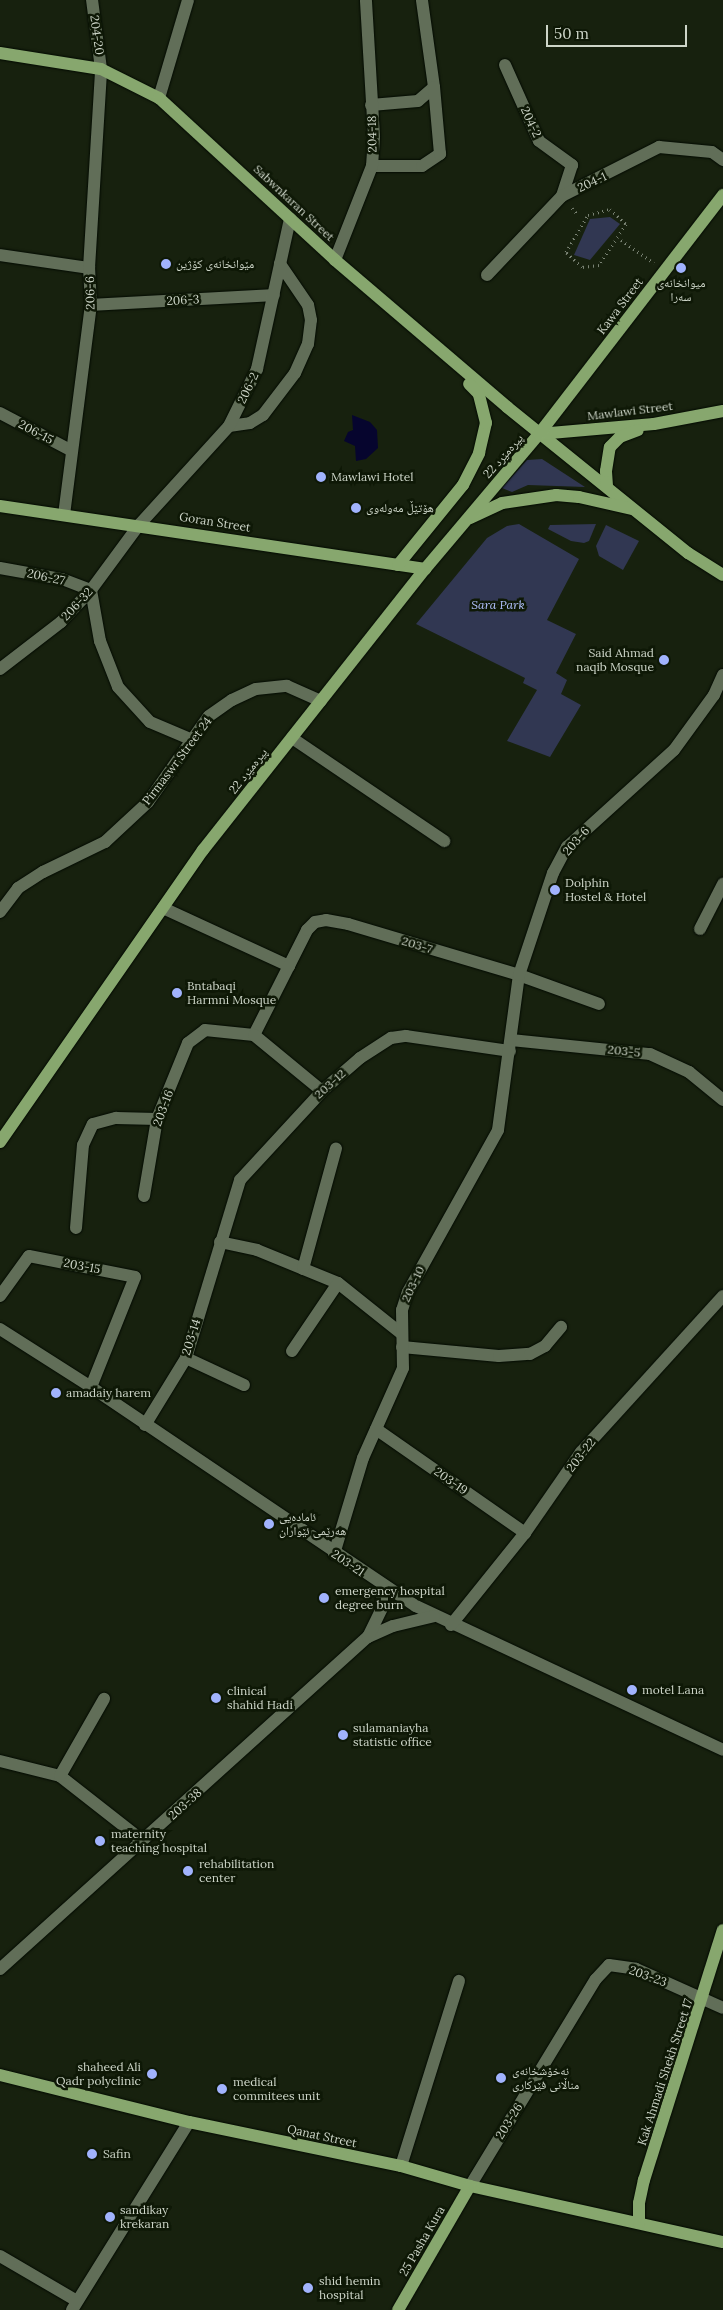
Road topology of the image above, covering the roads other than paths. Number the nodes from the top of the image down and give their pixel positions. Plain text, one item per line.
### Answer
1 (92, 0) edge
2 (188, 0) edge
3 (366, 0) edge
4 (422, 0) edge
5 (0, 53) edge
6 (505, 66) dead end
7 (102, 69) junction
8 (434, 87) junction
9 (159, 98) junction
10 (371, 105) junction
11 (723, 160) edge
12 (372, 166) junction
13 (723, 195) edge
14 (562, 196) junction
15 (290, 219) junction
16 (0, 255) edge
17 (334, 260) junction
18 (280, 264) junction
19 (89, 268) junction
20 (488, 275) dead end
21 (274, 296) junction
22 (92, 304) junction
23 (430, 342) junction
24 (723, 411) edge
25 (0, 413) edge
26 (654, 424) junction
27 (229, 426) junction
28 (539, 434) junction
29 (72, 451) junction
30 (607, 486) junction
31 (0, 506) edge
32 (636, 511) junction
33 (64, 515) junction
34 (465, 520) junction
35 (139, 525) junction
36 (398, 565) junction
37 (0, 568) edge
38 (425, 569) junction
39 (723, 575) edge
40 (91, 590) junction
41 (0, 669) edge
42 (723, 675) edge
43 (322, 701) junction
44 (292, 738) junction
45 (190, 739) junction
46 (444, 842) dead end
47 (723, 884) edge
48 (162, 908) junction
49 (0, 912) edge
50 (700, 928) dead end
51 (289, 966) junction
52 (519, 975) junction
53 (599, 1004) dead end
54 (254, 1035) junction
55 (511, 1045) junction
56 (322, 1091) junction
57 (723, 1100) edge
58 (157, 1119) junction
59 (0, 1142) edge
60 (336, 1148) dead end
61 (144, 1196) dead end
62 (76, 1228) dead end
63 (220, 1242) junction
64 (303, 1269) junction
65 (338, 1283) junction
66 (0, 1296) edge
67 (723, 1296) edge
68 (561, 1326) dead end
69 (0, 1329) edge
70 (402, 1334) junction
71 (402, 1347) junction
72 (292, 1351) dead end
73 (186, 1358) junction
74 (244, 1385) dead end
75 (91, 1387) junction
76 (145, 1425) junction
77 (376, 1429) junction
78 (525, 1533) junction
79 (334, 1554) junction
80 (382, 1586) junction
81 (434, 1616) junction
82 (451, 1625) junction
83 (368, 1637) junction
84 (104, 1699) dead end
85 (723, 1750) edge
86 (0, 1761) edge
87 (60, 1776) junction
88 (144, 1841) junction
89 (723, 1930) edge
90 (0, 1969) edge
91 (596, 1980) joint
92 (459, 1982) dead end
93 (704, 1998) junction
94 (723, 2008) edge
95 (0, 2075) edge
96 (189, 2122) junction
97 (401, 2166) junction
98 (470, 2186) junction
99 (639, 2223) junction
100 (723, 2242) edge
101 (0, 2256) edge
102 (74, 2306) edge
103 (398, 2310) edge

1 - 7 street, 204-20
2 - 9 street
3 - 10 street, 204-18
4 - 8 street
5 - 7 main road, Sabwnkaran Street
6 - 14 street, 204-2
7 - 9 main road, Sabwnkaran Street
7 - 19 street, 206-6
8 - 10 street
8 - 12 street
9 - 15 main road, Sabwnkaran Street
10 - 12 street, 204-18
11 - 14 street, 204-1
12 - 17 street, 204-18
13 - 28 main road, Kawa Street
14 - 20 street, 204-1
15 - 17 main road, Sabwnkaran Street
15 - 18 street, 206-2
16 - 19 street
17 - 23 main road, Sabwnkaran Street
18 - 21 street, 206-2
18 - 27 street
19 - 22 street, 206-6
21 - 22 street, 206-3
21 - 27 street, 206-2
22 - 29 street, 206-6
23 - 28 main road, Sabwnkaran Street
23 - 36 main road
24 - 26 main road, Mawlawi Street
25 - 29 street, 206-15
26 - 28 main road, Mawlawi Street
26 - 30 main road
27 - 35 street, 206-2
28 - 30 main road, Sabwnkaran Street
28 - 34 main road, 22 پیرەمێرد
29 - 33 street, 206-6
30 - 32 main road, Sabwnkaran Street
31 - 33 main road, Goran Street
32 - 34 main road
32 - 39 main road, Sabwnkaran Street
33 - 35 main road, Goran Street
34 - 38 main road, 22 پیرەمێرد
35 - 36 main road, Goran Street
35 - 40 street, 206-32
36 - 38 main road, Goran Street
37 - 40 street, 206-27
38 - 43 main road, 22 پیرەمێرد
40 - 41 street, 206-32
40 - 45 street
42 - 52 street, 203-6
43 - 44 main road, 22 پیرەمێرد
43 - 45 street, Pirmaswr Street 24
44 - 46 street
44 - 48 main road, 22 پیرەمێرد
45 - 49 street, Pirmaswr Street 24
47 - 50 street
48 - 51 street
48 - 59 main road, 22 پیرەمێرد
51 - 52 street, 203-7
51 - 54 street
52 - 53 street, 203-7
52 - 55 street, 203-6
54 - 56 street
54 - 58 street, 203-16
55 - 56 street, 203-12
55 - 57 street, 203-5
55 - 70 street, 203-10
56 - 63 street, 203-12
58 - 61 street, 203-16
58 - 62 street
60 - 64 street
63 - 64 street
63 - 73 street, 203-14
64 - 65 street
65 - 70 street
65 - 72 street
66 - 75 street, 203-15
67 - 78 street, 203-22
68 - 71 street
69 - 75 street, 203-21
70 - 71 street, 203-10
71 - 77 street, 203-10
73 - 74 street
73 - 76 street, 203-14
75 - 76 street, 203-21
76 - 79 street, 203-21
77 - 78 street, 203-19
77 - 79 street, 203-10
78 - 82 street, 203-22
79 - 80 street, 203-21
80 - 81 street, 203-21
80 - 83 street, 203-38
81 - 82 street, 203-21
81 - 83 street, 203-38
82 - 85 street, 203-21
83 - 88 street, 203-38
84 - 87 street
86 - 87 street
87 - 88 street
88 - 90 street, 203-38
89 - 93 main road, Kak Ahmadi Shekh Street 17
91 - 93 street, 203-23
91 - 98 street, 203-26
92 - 97 street
93 - 94 street
93 - 99 main road, Kak Ahmadi Shekh Street 17
95 - 96 main road, Qanat Street
96 - 97 main road, Qanat Street
96 - 102 street
97 - 98 main road, Qanat Street
98 - 99 main road, Qanat Street
98 - 103 main road, 25 Pasha Kura
99 - 100 main road, Qanat Street
101 - 102 street

